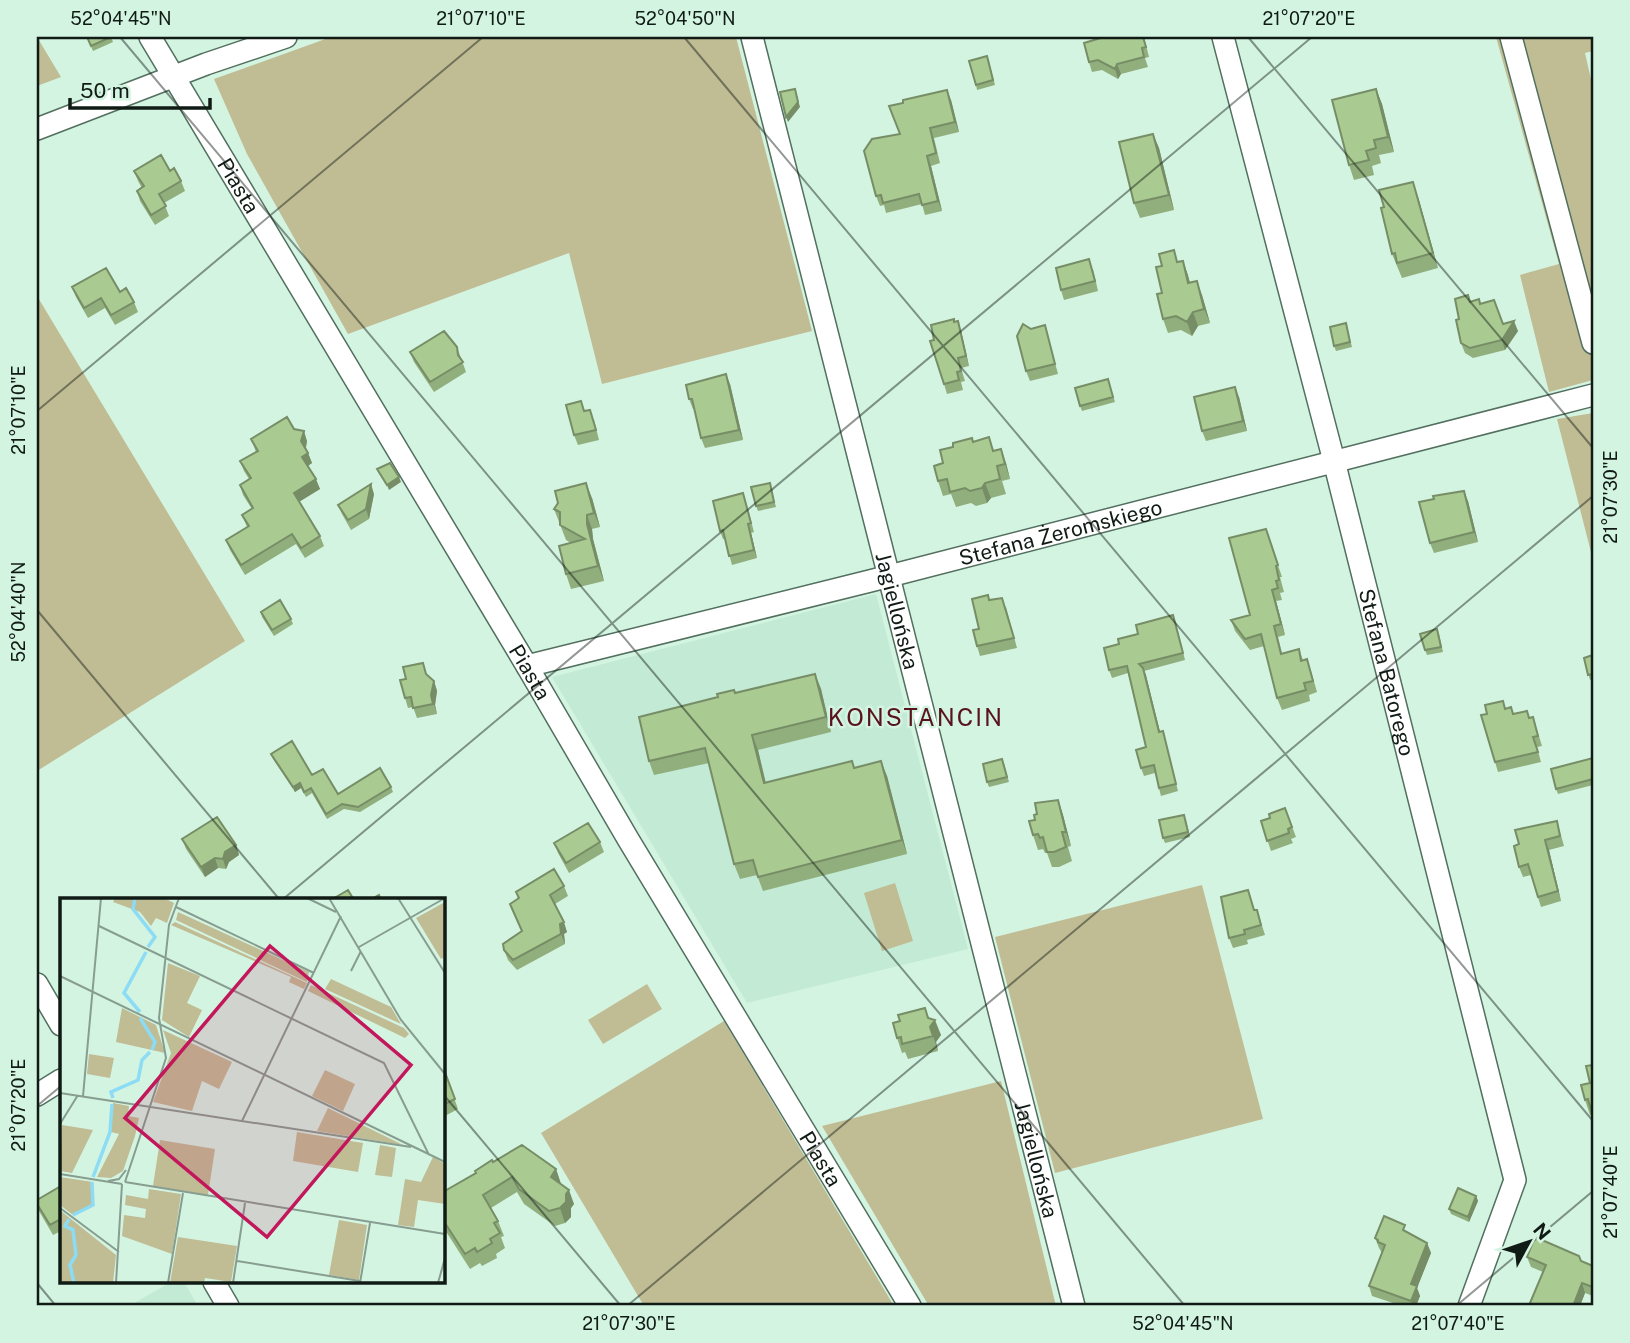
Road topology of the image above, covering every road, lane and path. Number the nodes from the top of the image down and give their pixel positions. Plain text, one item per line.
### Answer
1 (150, 37) edge
2 (286, 37) edge
3 (752, 37) edge
4 (1223, 37) edge
5 (1511, 37) edge
6 (174, 76) junction
7 (37, 129) edge
8 (1593, 343) edge
9 (1593, 396) edge
10 (1334, 461) junction
11 (888, 577) junction
12 (527, 666) junction
13 (37, 984) edge
14 (60, 1023) edge
15 (60, 1081) edge
16 (37, 1095) edge
17 (215, 1284) edge
18 (228, 1306) edge
19 (910, 1306) edge
20 (1074, 1306) edge
21 (1469, 1306) edge

1 - 6 street, Piasta
2 - 6 street
3 - 11 street, Jagiellońska
4 - 10 street, Stefana Batorego
5 - 8 street
6 - 7 street
6 - 12 street, Piasta
9 - 10 street, Stefana Żeromskiego
10 - 11 street, Stefana Żeromskiego
10 - 21 street, Stefana Batorego
11 - 12 street, Stefana Żeromskiego
11 - 20 street, Jagiellońska
12 - 19 street, Piasta
13 - 14 street
15 - 16 street
17 - 18 street

